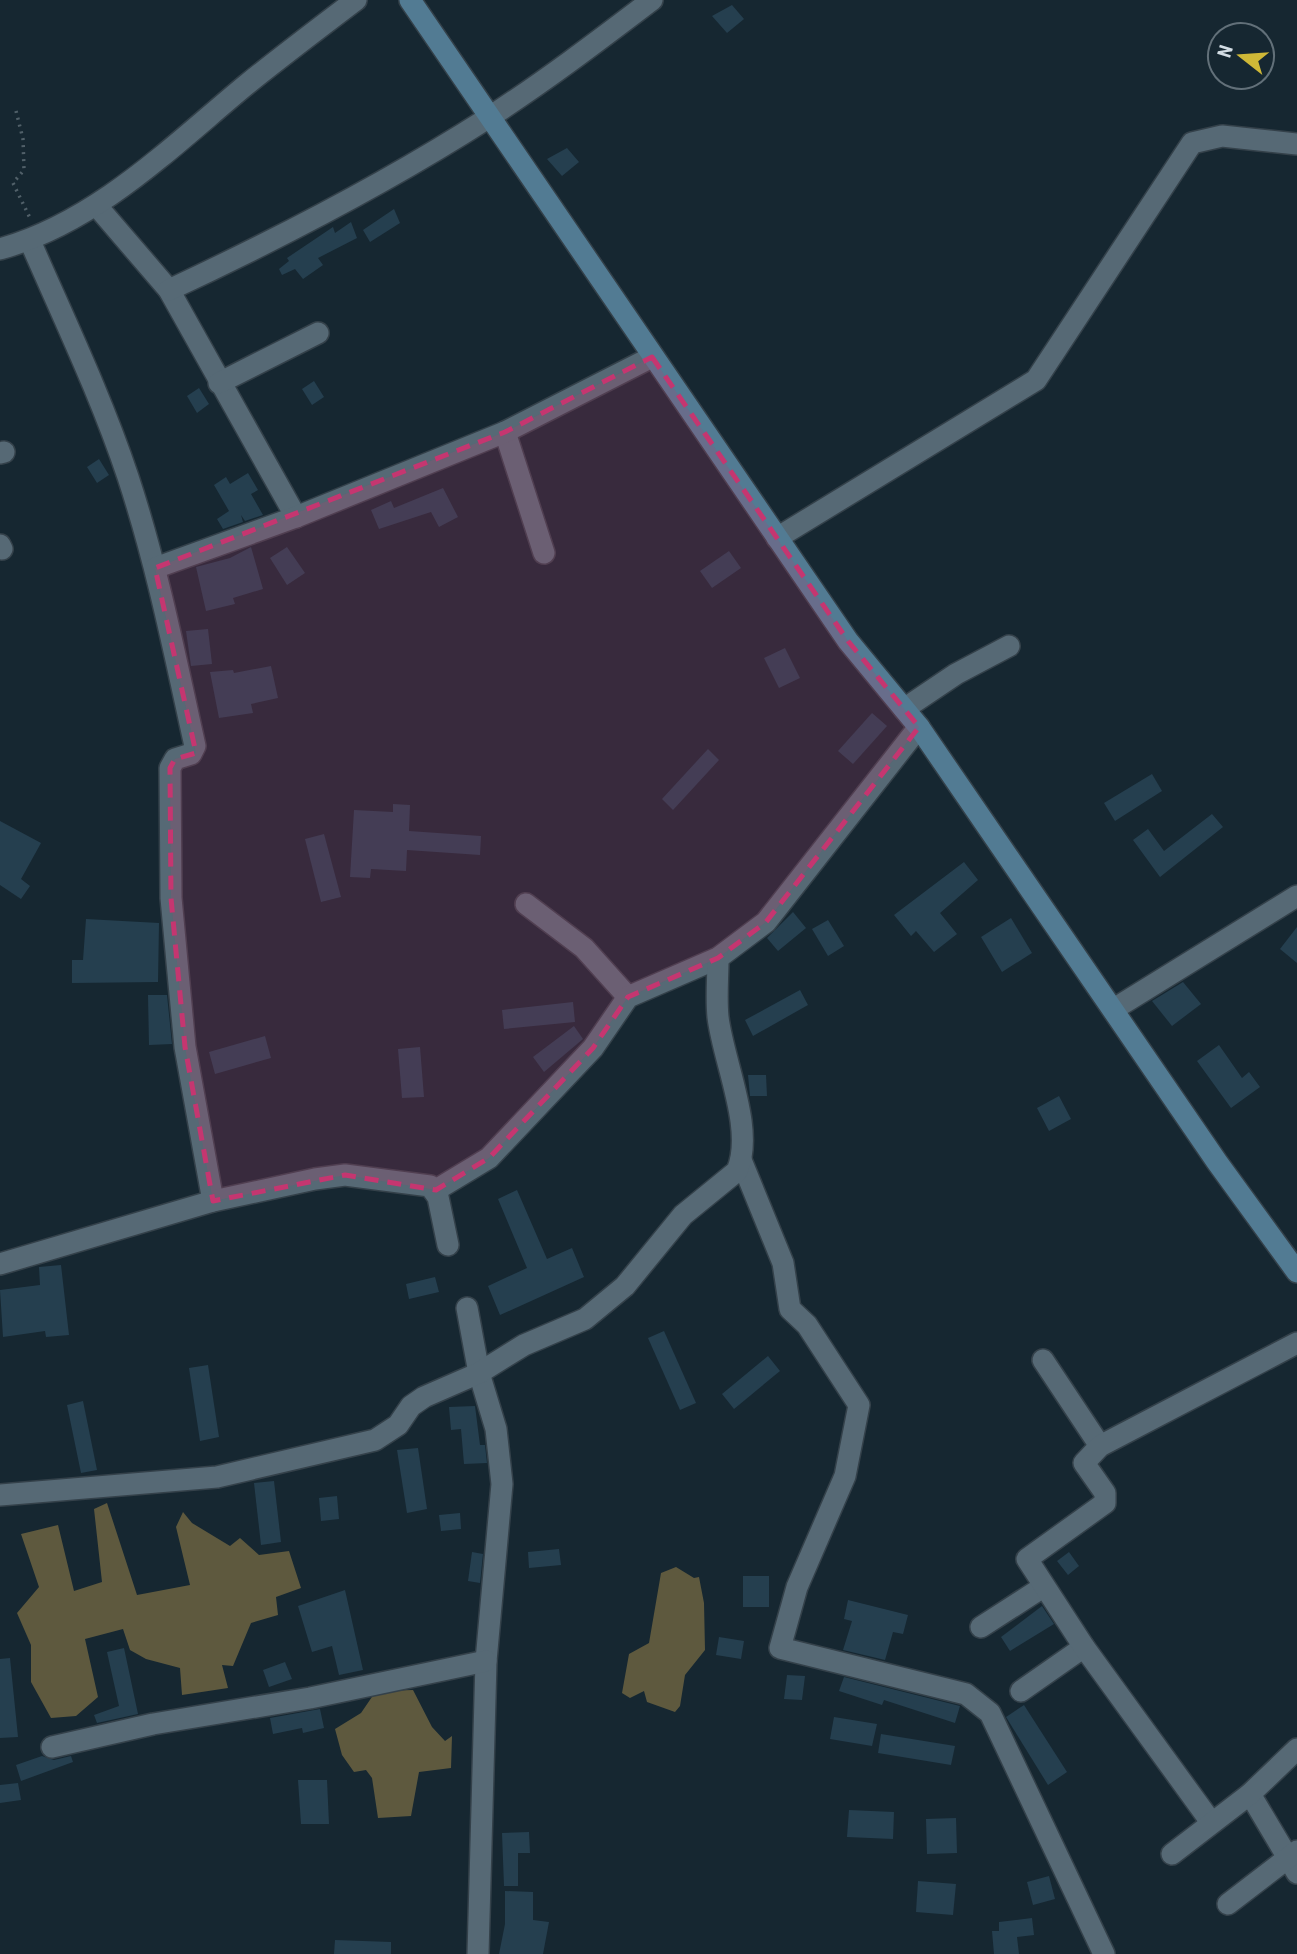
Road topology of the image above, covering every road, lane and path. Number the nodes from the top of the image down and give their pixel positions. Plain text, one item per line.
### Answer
1 (356, 0) edge
2 (410, 0) edge
3 (652, 0) edge
4 (16, 111) dead end
5 (488, 118) junction
6 (1297, 144) edge
7 (96, 205) junction
8 (35, 238) junction
9 (0, 249) edge
10 (169, 290) junction
11 (318, 333) dead end
12 (652, 357) junction
13 (219, 383) junction
14 (505, 432) junction
15 (296, 517) junction
16 (777, 538) junction
17 (544, 553) dead end
18 (155, 568) junction
19 (1009, 646) dead end
20 (904, 709) junction
21 (919, 727) junction
22 (1297, 896) edge
23 (526, 904) dead end
24 (718, 958) junction
25 (628, 997) junction
26 (1114, 1009) junction
27 (741, 1160) junction
28 (436, 1190) junction
29 (213, 1201) junction
30 (447, 1245) dead end
31 (0, 1264) edge
32 (1297, 1272) edge
33 (467, 1308) dead end
34 (1297, 1343) edge
35 (1043, 1360) dead end
36 (479, 1373) junction
37 (1100, 1446) junction
38 (0, 1495) edge
39 (1043, 1587) junction
40 (981, 1627) dead end
41 (1084, 1647) junction
42 (486, 1661) junction
43 (1021, 1691) dead end
44 (52, 1747) dead end
45 (1297, 1749) edge
46 (1250, 1794) junction
47 (1211, 1822) junction
48 (1172, 1854) dead end
49 (1294, 1861) edge
50 (1228, 1904) dead end
51 (478, 1954) edge
52 (1104, 1954) edge

1 - 7 street
2 - 5 street
3 - 5 street
4 - 8 path
5 - 10 street
5 - 12 street
6 - 16 street
7 - 8 street
7 - 10 street
8 - 9 street
8 - 18 street
10 - 13 street
11 - 13 street
12 - 14 street
12 - 16 street
13 - 15 street
14 - 15 street
14 - 17 street
15 - 18 street
16 - 20 street
18 - 29 street
19 - 20 street
20 - 21 street
21 - 24 street
21 - 26 street
22 - 26 street
23 - 25 street
24 - 25 street
24 - 27 street
25 - 28 street
26 - 32 street
27 - 36 street
27 - 52 street
28 - 29 street
28 - 30 street
29 - 31 street
33 - 36 street
34 - 37 street
35 - 37 street
36 - 38 street
36 - 42 street
37 - 39 street
39 - 40 street
39 - 41 street
41 - 43 street
41 - 47 street
42 - 44 street
42 - 51 street
45 - 46 street
46 - 47 street
46 - 49 street
47 - 48 street
49 - 50 street

